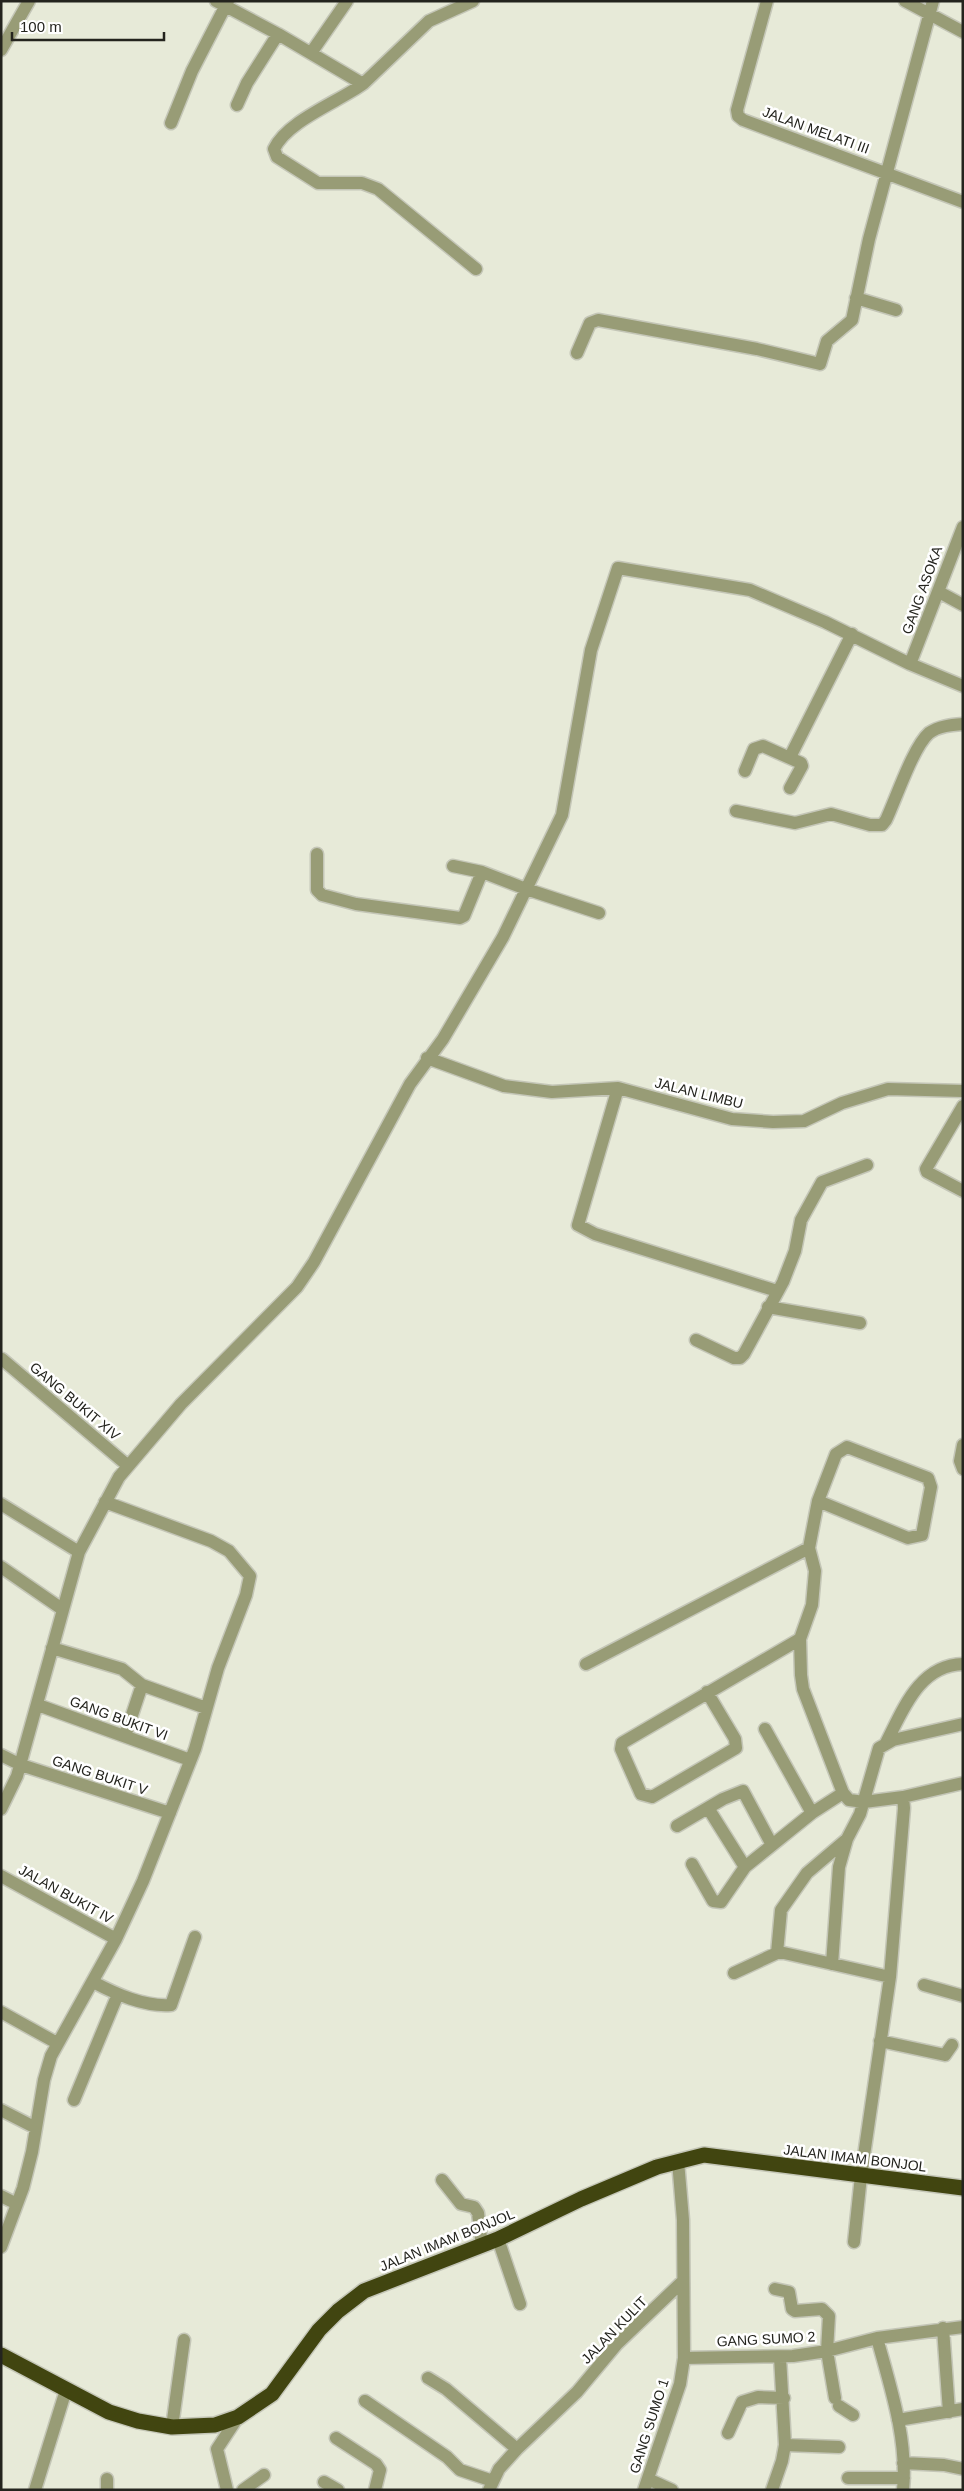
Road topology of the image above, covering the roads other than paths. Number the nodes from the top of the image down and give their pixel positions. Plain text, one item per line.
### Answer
1 (28, 1) edge
2 (347, 1) edge
3 (473, 1) edge
4 (767, 1) edge
5 (905, 1) edge
6 (933, 1) edge
7 (223, 3) edge
8 (929, 15) junction
9 (963, 32) edge
10 (278, 34) junction
11 (1, 50) edge
12 (312, 53) junction
13 (363, 84) junction
14 (237, 105) dead end
15 (171, 122) dead end
16 (887, 172) junction
17 (963, 202) edge
18 (476, 269) dead end
19 (856, 298) junction
20 (896, 310) dead end
21 (577, 353) dead end
22 (963, 527) edge
23 (939, 592) junction
24 (963, 605) edge
25 (852, 634) junction
26 (910, 664) junction
27 (963, 686) edge
28 (963, 724) edge
29 (790, 757) junction
30 (745, 772) dead end
31 (790, 788) dead end
32 (736, 810) dead end
33 (317, 854) dead end
34 (453, 866) dead end
35 (482, 872) junction
36 (526, 889) junction
37 (599, 913) dead end
38 (427, 1058) junction
39 (618, 1088) junction
40 (963, 1090) edge
41 (963, 1106) edge
42 (867, 1165) dead end
43 (963, 1190) edge
44 (777, 1291) junction
45 (768, 1307) junction
46 (860, 1323) dead end
47 (696, 1340) dead end
48 (2, 1359) dead end
49 (963, 1445) edge
50 (127, 1465) junction
51 (963, 1469) edge
52 (818, 1501) junction
53 (105, 1502) junction
54 (1, 1504) edge
55 (808, 1548) junction
56 (79, 1552) junction
57 (1, 1567) edge
58 (62, 1609) junction
59 (800, 1639) junction
60 (52, 1648) junction
61 (586, 1664) dead end
62 (963, 1664) edge
63 (142, 1685) junction
64 (707, 1692) junction
65 (38, 1705) junction
66 (206, 1708) junction
67 (963, 1724) edge
68 (765, 1729) dead end
69 (125, 1736) junction
70 (886, 1743) junction
71 (1, 1755) edge
72 (190, 1760) junction
73 (20, 1765) junction
74 (963, 1783) edge
75 (843, 1793) junction
76 (904, 1797) junction
77 (864, 1802) junction
78 (708, 1808) junction
79 (1, 1809) edge
80 (812, 1812) junction
81 (170, 1813) junction
82 (677, 1826) dead end
83 (847, 1839) junction
84 (772, 1845) junction
85 (692, 1864) dead end
86 (745, 1867) junction
87 (1, 1876) edge
88 (195, 1937) dead end
89 (116, 1939) junction
90 (777, 1953) junction
91 (832, 1964) junction
92 (734, 1973) dead end
93 (890, 1977) junction
94 (93, 1982) junction
95 (924, 1985) dead end
96 (118, 1994) junction
97 (963, 1996) edge
98 (1, 2012) edge
99 (880, 2040) junction
100 (57, 2043) junction
101 (952, 2045) dead end
102 (74, 2100) dead end
103 (1, 2110) edge
104 (36, 2128) junction
105 (678, 2161) junction
106 (861, 2176) junction
107 (442, 2180) dead end
108 (963, 2188) edge
109 (1, 2196) edge
110 (17, 2204) junction
111 (498, 2239) junction
112 (854, 2242) dead end
113 (1, 2246) edge
114 (482, 2246) junction
115 (683, 2281) junction
116 (775, 2289) dead end
117 (520, 2304) dead end
118 (963, 2327) edge
119 (943, 2328) junction
120 (877, 2338) junction
121 (184, 2340) dead end
122 (827, 2351) junction
123 (1, 2355) edge
124 (780, 2357) junction
125 (684, 2358) junction
126 (428, 2378) dead end
127 (66, 2390) junction
128 (784, 2398) junction
129 (365, 2401) dead end
130 (963, 2409) edge
131 (949, 2412) junction
132 (853, 2415) dead end
133 (238, 2417) junction
134 (898, 2420) junction
135 (172, 2427) junction
136 (728, 2433) dead end
137 (336, 2438) dead end
138 (785, 2445) junction
139 (839, 2447) dead end
140 (517, 2449) junction
141 (903, 2463) junction
142 (963, 2470) edge
143 (264, 2475) dead end
144 (848, 2478) dead end
145 (324, 2482) dead end
146 (646, 2484) edge
147 (903, 2484) edge
148 (491, 2486) edge
149 (35, 2490) edge
150 (227, 2490) edge
151 (242, 2490) edge
152 (338, 2490) edge
153 (375, 2490) edge
154 (672, 2490) edge
155 (772, 2490) edge

1 - 11 street
2 - 12 street
3 - 13 street
4 - 16 street, JALAN MELATI III
5 - 8 street
6 - 8 street
7 - 10 street
7 - 15 street
8 - 9 street
8 - 16 street
10 - 12 street
10 - 14 street
12 - 13 street
13 - 18 street
16 - 17 street, JALAN MELATI III
16 - 19 street
19 - 20 street
19 - 21 street
22 - 23 street, GANG ASOKA
23 - 24 street
23 - 26 street, GANG ASOKA
25 - 26 street
25 - 29 street
25 - 36 street
26 - 27 street
28 - 32 street
29 - 30 street
29 - 31 street
33 - 35 street
34 - 35 street
35 - 36 street
36 - 37 street
36 - 38 street
38 - 39 street, JALAN LIMBU
38 - 50 street
39 - 40 street, JALAN LIMBU
39 - 44 street
41 - 43 street
42 - 44 street
44 - 45 street
45 - 46 street
45 - 47 street
48 - 50 street, GANG BUKIT XIV
49 - 51 street
50 - 53 street
52 - 52 street
52 - 55 street
53 - 56 street
53 - 66 street
54 - 56 street
55 - 59 street
55 - 61 street
56 - 58 street
57 - 58 street
58 - 60 street
59 - 64 street
59 - 75 street
60 - 63 street
60 - 65 street
62 - 70 street
63 - 66 street
63 - 69 street
64 - 64 street
65 - 69 street, GANG BUKIT VI
65 - 73 street
66 - 72 street
67 - 70 street
68 - 80 street
69 - 72 street, GANG BUKIT VI
70 - 77 street
71 - 73 street, GANG BUKIT V
72 - 81 street
73 - 79 street
73 - 81 street, GANG BUKIT V
74 - 76 street
75 - 77 street
75 - 80 street
76 - 77 street
76 - 93 street
77 - 83 street
78 - 82 street
78 - 84 street
78 - 86 street
80 - 84 street
81 - 89 street
83 - 90 street
83 - 91 street
84 - 86 street
85 - 86 street
87 - 89 street, JALAN BUKIT IV
88 - 96 street
89 - 94 street
90 - 91 street
90 - 92 street
91 - 93 street
93 - 99 street
94 - 96 street
94 - 100 street
95 - 97 street
96 - 102 street
98 - 100 street
99 - 101 street
99 - 106 street
100 - 104 street
103 - 104 street
104 - 110 street
105 - 106 highway, JALAN IMAM BONJOL
105 - 111 highway, JALAN IMAM BONJOL
105 - 115 street
106 - 108 highway, JALAN IMAM BONJOL
106 - 112 street
107 - 114 street
109 - 110 street
110 - 113 street
111 - 114 highway, JALAN IMAM BONJOL
111 - 117 street
114 - 133 highway, JALAN IMAM BONJOL
115 - 125 street, GANG SUMO 1
115 - 140 street, JALAN KULIT
116 - 122 street
118 - 119 street, GANG SUMO 2
119 - 120 street, GANG SUMO 2
119 - 131 street
120 - 122 street, GANG SUMO 2
120 - 134 street
121 - 135 street
122 - 124 street, GANG SUMO 2
122 - 132 street
123 - 127 highway, JALAN IMAM BONJOL
124 - 125 street, GANG SUMO 2
124 - 128 street
125 - 146 street, GANG SUMO 1
126 - 140 street
127 - 135 highway, JALAN IMAM BONJOL
127 - 149 street
128 - 136 street
128 - 138 street
129 - 148 street
130 - 131 street
131 - 134 street
133 - 135 highway, JALAN IMAM BONJOL
133 - 150 street
134 - 141 street
137 - 153 street
138 - 139 street
138 - 155 street
140 - 148 street, JALAN KULIT
141 - 142 street
141 - 147 street
143 - 151 street
144 - 147 street
145 - 152 street
146 - 154 street

